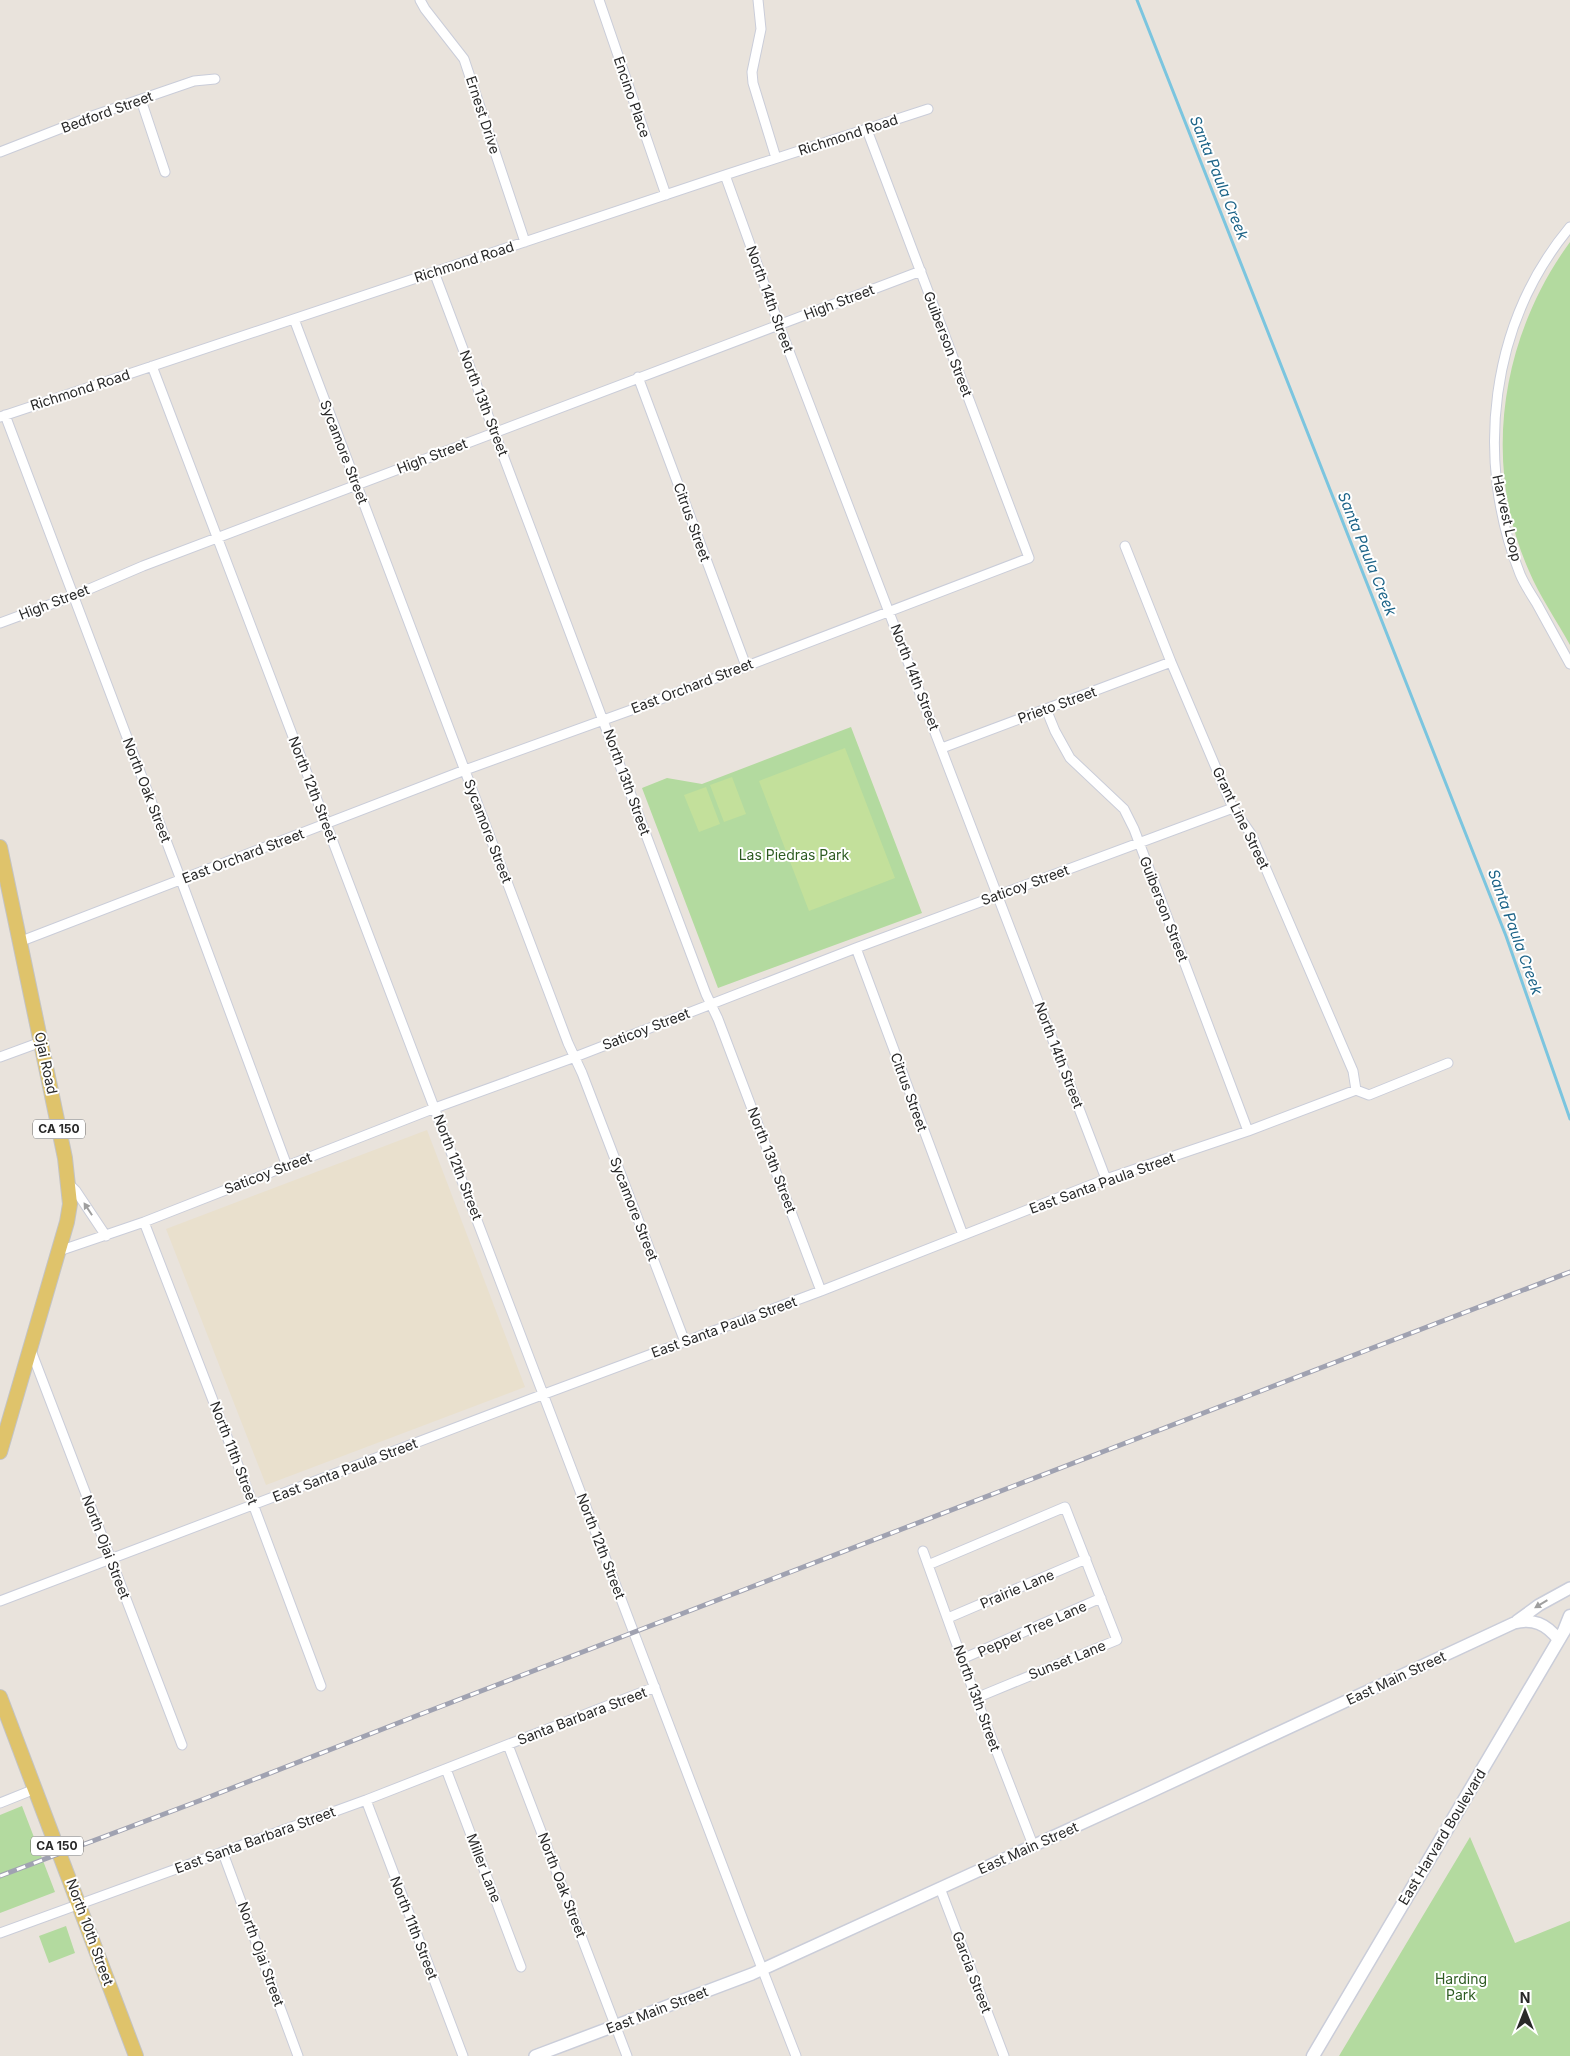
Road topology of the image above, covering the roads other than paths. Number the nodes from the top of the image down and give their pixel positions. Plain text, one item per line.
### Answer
1 (420, 0) edge
2 (599, 0) edge
3 (758, 0) edge
4 (215, 79) dead end
5 (141, 100) junction
6 (928, 109) dead end
7 (867, 130) junction
8 (0, 152) edge
9 (776, 158) junction
10 (165, 172) dead end
11 (725, 175) junction
12 (666, 195) junction
13 (1570, 227) edge
14 (524, 242) junction
15 (921, 271) junction
16 (434, 272) junction
17 (294, 319) junction
18 (779, 325) junction
19 (152, 366) junction
20 (638, 377) junction
21 (3, 416) edge
22 (495, 432) junction
23 (357, 485) junction
24 (218, 538) junction
25 (1125, 546) dead end
26 (1029, 558) joint
27 (73, 596) junction
28 (890, 612) junction
29 (0, 623) edge
30 (1171, 662) junction
31 (1570, 664) edge
32 (746, 666) junction
33 (1046, 708) junction
34 (604, 719) junction
35 (942, 748) junction
36 (466, 770) junction
37 (1233, 808) junction
38 (327, 823) junction
39 (1139, 843) junction
40 (0, 847) edge
41 (182, 880) junction
42 (4, 887) edge
43 (998, 895) junction
44 (19, 942) junction
45 (856, 948) junction
46 (711, 1004) junction
47 (41, 1042) junction
48 (0, 1057) edge
49 (575, 1057) junction
50 (1448, 1063) dead end
51 (1356, 1090) junction
52 (435, 1108) junction
53 (1248, 1131) junction
54 (287, 1166) junction
55 (1106, 1179) junction
56 (68, 1183) junction
57 (144, 1222) junction
58 (106, 1236) junction
59 (963, 1236) junction
60 (59, 1251) junction
61 (821, 1291) junction
62 (685, 1342) junction
63 (30, 1348) junction
64 (544, 1394) junction
65 (0, 1452) edge
66 (254, 1504) junction
67 (923, 1551) dead end
68 (110, 1559) junction
69 (1086, 1559) junction
70 (928, 1565) junction
71 (1570, 1588) edge
72 (1101, 1598) junction
73 (0, 1601) edge
74 (1570, 1616) edge
75 (948, 1618) junction
76 (1514, 1623) junction
77 (1564, 1632) edge
78 (962, 1659) junction
79 (321, 1686) dead end
80 (655, 1687) junction
81 (0, 1697) edge
82 (976, 1698) junction
83 (182, 1745) dead end
84 (508, 1745) junction
85 (446, 1769) junction
86 (36, 1789) junction
87 (366, 1800) junction
88 (0, 1803) edge
89 (1033, 1845) junction
90 (223, 1853) junction
91 (940, 1888) junction
92 (79, 1903) junction
93 (0, 1933) edge
94 (521, 1967) dead end
95 (763, 1968) junction
96 (615, 2026) junction
97 (136, 2056) edge
98 (298, 2056) edge
99 (463, 2056) edge
100 (535, 2056) edge
101 (627, 2056) edge
102 (796, 2056) edge
103 (1004, 2056) edge
104 (1313, 2056) edge

1 - 14 street, Ernest Drive
2 - 12 street, Encino Place
3 - 9 street
4 - 5 street, Bedford Street
5 - 8 street, Bedford Street
5 - 10 street
6 - 7 street, Richmond Road
7 - 9 street, Richmond Road
7 - 15 street, Guiberson Street
9 - 11 street, Richmond Road
11 - 12 street, Richmond Road
11 - 18 street, North 14th Street
12 - 14 street, Richmond Road
13 - 31 street, Harvest Loop
14 - 16 street, Richmond Road
15 - 18 street, High Street
15 - 26 street, Guiberson Street
16 - 17 street, Richmond Road
16 - 22 street, North 13th Street
17 - 19 street, Richmond Road
17 - 23 street, Sycamore Street
18 - 20 street, High Street
18 - 28 street, North 14th Street
19 - 21 street, Richmond Road
19 - 24 street, North 12th Street
20 - 22 street, High Street
20 - 32 street, Citrus Street
21 - 27 street, North Oak Street
22 - 23 street, High Street
22 - 34 street, North 13th Street
23 - 24 street, High Street
23 - 36 street, Sycamore Street
24 - 27 street, High Street
24 - 38 street, North 12th Street
25 - 30 street, Grant Line Street
26 - 28 street, East Orchard Street
27 - 29 street, High Street
27 - 41 street, North Oak Street
28 - 32 street, East Orchard Street
28 - 35 street, North 14th Street
30 - 33 street, Prieto Street
30 - 37 street, Grant Line Street
32 - 34 street, East Orchard Street
33 - 35 street, Prieto Street
33 - 39 street, Guiberson Street
34 - 36 street, East Orchard Street
34 - 46 street, North 13th Street
35 - 43 street, North 14th Street
36 - 38 street, East Orchard Street
36 - 49 street, Sycamore Street
37 - 39 street, Saticoy Street
37 - 51 street, Grant Line Street
38 - 41 street, East Orchard Street
38 - 52 street, North 12th Street
39 - 43 street, Saticoy Street
39 - 53 street, Guiberson Street
40 - 42 main road, Ojai Road / CA 150
41 - 44 street, East Orchard Street
41 - 54 street, North Oak Street
42 - 44 main road, Ojai Road / CA 150
43 - 45 street, Saticoy Street
43 - 55 street, North 14th Street
44 - 47 main road, Ojai Road / CA 150
45 - 46 street, Saticoy Street
45 - 59 street, Citrus Street
46 - 49 street, Saticoy Street
46 - 61 street, North 13th Street
47 - 48 street
47 - 56 main road, Ojai Road / CA 150
49 - 52 street, Saticoy Street
49 - 62 street, Sycamore Street
50 - 51 street, East Santa Paula Street
51 - 53 street, East Santa Paula Street
52 - 54 street, Saticoy Street
52 - 64 street, North 12th Street
53 - 55 street, East Santa Paula Street
54 - 57 street, Saticoy Street
55 - 59 street, East Santa Paula Street
58 -> 56 street
56 - 60 main road, Ojai Road / CA 150
57 - 58 street, Saticoy Street
57 - 66 street, North 11th Street
58 - 60 street, Saticoy Street
59 - 61 street, East Santa Paula Street
60 - 63 main road, Ojai Road / CA 150
61 - 62 street, East Santa Paula Street
62 - 64 street, East Santa Paula Street
63 - 65 main road, Ojai Road / CA 150
63 - 68 street, North Ojai Street
64 - 66 street, East Santa Paula Street
64 - 80 street, North 12th Street
66 - 68 street, East Santa Paula Street
66 - 79 street, North 11th Street
67 - 70 street, North 13th Street
68 - 73 street, East Santa Paula Street
68 - 83 street, North Ojai Street
69 - 70 street
69 - 72 street
69 - 75 street, Prairie Lane
70 - 75 street, North 13th Street
71 -> 76 street, East Main Street
72 - 78 street, Pepper Tree Lane
72 - 82 street, Sunset Lane
74 - 77 main road, East Harvard Boulevard
75 - 78 street, North 13th Street
76 - 77 street, East Main Street
76 - 89 street, East Main Street
77 - 104 main road, East Harvard Boulevard
78 - 82 street, North 13th Street
80 - 84 street, Santa Barbara Street
80 - 95 street, North 12th Street
81 - 86 main road, North 10th Street / CA 150
82 - 89 street, North 13th Street
84 - 85 street, East Santa Barbara Street
84 - 96 street, North Oak Street
85 - 87 street, East Santa Barbara Street
85 - 94 street, Miller Lane
86 - 88 street
86 - 92 main road, North 10th Street / CA 150
87 - 90 street, East Santa Barbara Street
87 - 99 street, North 11th Street
89 - 91 street, East Main Street
90 - 92 street, East Santa Barbara Street
90 - 98 street, North Ojai Street
91 - 95 street, East Main Street
91 - 103 street, Garcia Street
92 - 93 street, East Santa Barbara Street
92 - 97 main road, North 10th Street / CA 150
95 - 96 street, East Main Street
95 - 102 street, North 12th Street
96 - 100 street, East Main Street
96 - 101 street, North Oak Street

